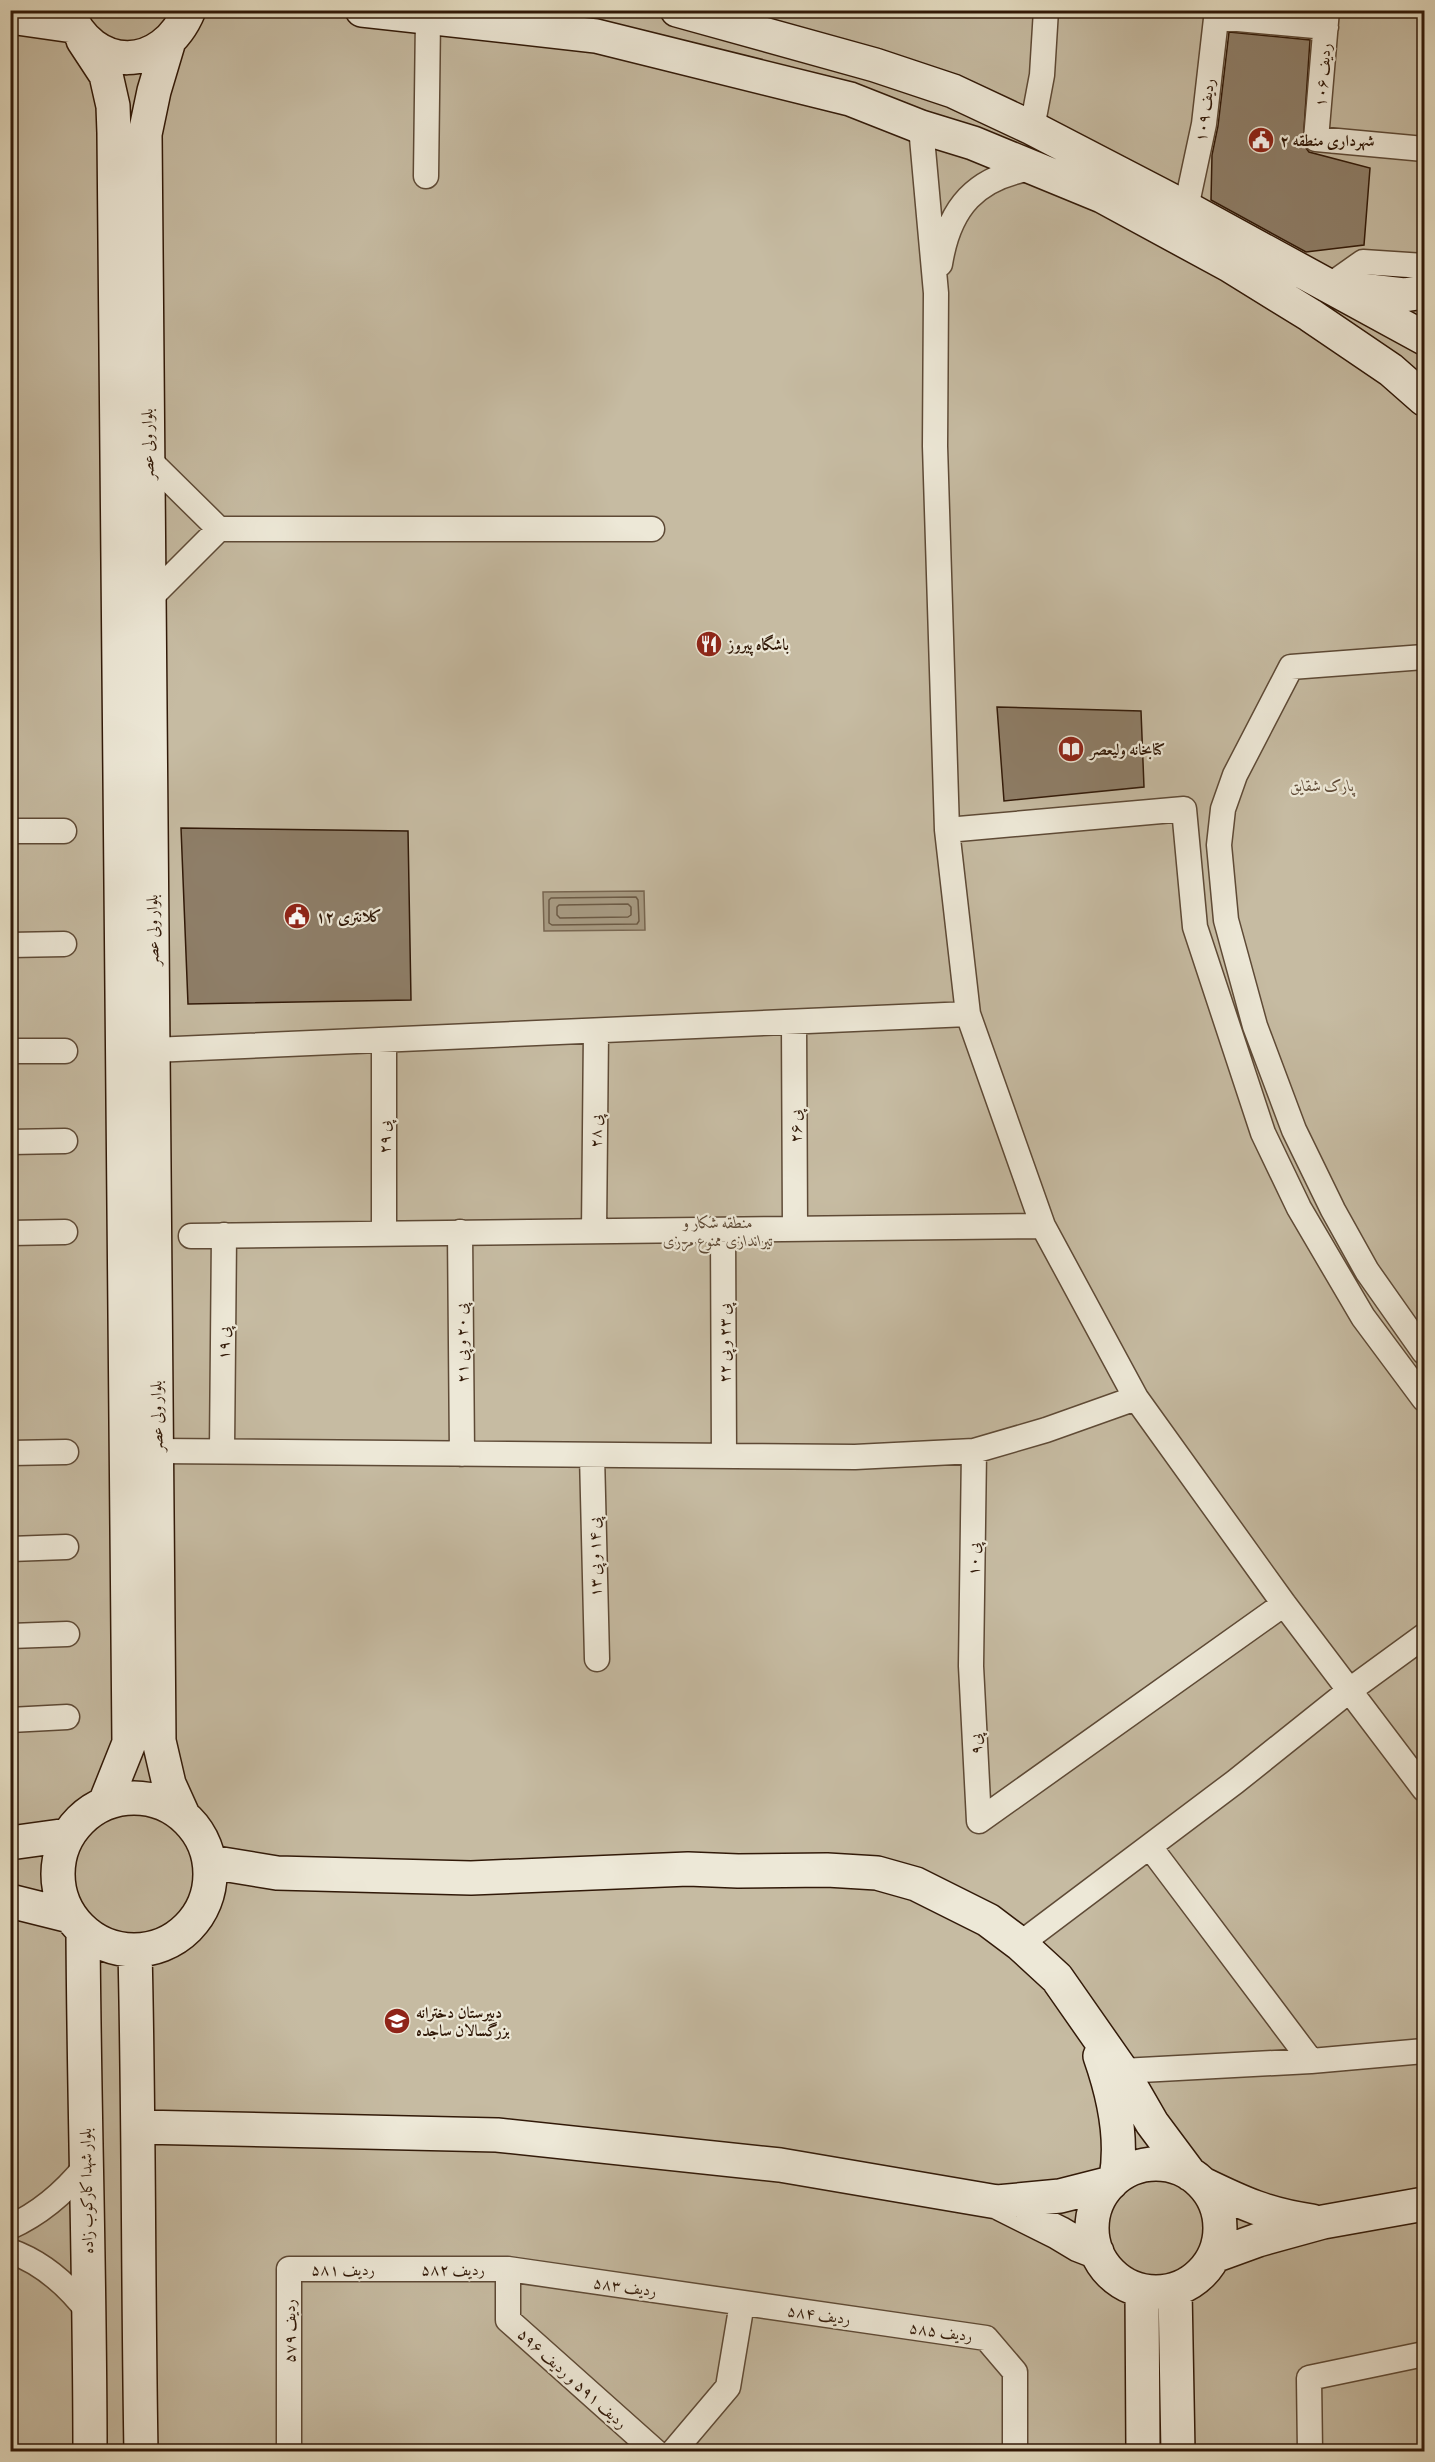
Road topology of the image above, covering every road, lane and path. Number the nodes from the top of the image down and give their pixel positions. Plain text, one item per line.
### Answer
1 (201, 10) edge
2 (362, 10) edge
3 (677, 10) edge
4 (1046, 10) edge
5 (189, 11) edge
6 (1216, 14) edge
7 (10, 17) edge
8 (428, 18) junction
9 (1326, 19) edge
10 (74, 25) edge
11 (168, 44) junction
12 (921, 127) junction
13 (1032, 128) junction
14 (1425, 149) edge
15 (1033, 168) junction
16 (426, 176) dead end
17 (1186, 208) junction
18 (1425, 266) edge
19 (1329, 286) junction
20 (1425, 292) edge
21 (936, 293) junction
22 (1310, 315) junction
23 (1425, 338) edge
24 (1425, 399) edge
25 (147, 458) junction
26 (219, 529) junction
27 (652, 529) dead end
28 (149, 599) junction
29 (1425, 657) edge
30 (947, 830) junction
31 (10, 831) edge
32 (64, 831) dead end
33 (64, 944) dead end
34 (10, 945) edge
35 (968, 1014) junction
36 (794, 1023) junction
37 (596, 1031) junction
38 (384, 1040) junction
39 (153, 1050) junction
40 (10, 1051) edge
41 (65, 1051) dead end
42 (65, 1141) dead end
43 (10, 1142) edge
44 (1043, 1226) junction
45 (795, 1229) junction
46 (723, 1230) junction
47 (594, 1231) junction
48 (65, 1232) dead end
49 (460, 1232) junction
50 (10, 1233) edge
51 (384, 1233) junction
52 (224, 1235) junction
53 (191, 1236) dead end
54 (1425, 1352) edge
55 (1136, 1398) junction
56 (1425, 1399) edge
57 (222, 1450) junction
58 (157, 1451) junction
59 (974, 1451) junction
60 (66, 1452) dead end
61 (10, 1453) edge
62 (462, 1454) junction
63 (592, 1455) junction
64 (724, 1456) junction
65 (66, 1547) dead end
66 (10, 1549) edge
67 (1284, 1604) junction
68 (67, 1634) dead end
69 (10, 1636) edge
70 (1425, 1636) edge
71 (597, 1659) dead end
72 (971, 1666) joint
73 (1350, 1690) junction
74 (67, 1717) dead end
75 (10, 1720) edge
76 (1424, 1789) edge
77 (105, 1803) junction
78 (183, 1815) junction
79 (68, 1835) junction
80 (10, 1843) edge
81 (1150, 1847) junction
82 (210, 1862) junction
83 (277, 1873) junction
84 (208, 1895) junction
85 (10, 1901) edge
86 (76, 1924) junction
87 (1020, 1944) junction
88 (135, 1951) junction
89 (1086, 2018) junction
90 (1425, 2051) edge
91 (1311, 2061) junction
92 (1122, 2071) junction
93 (140, 2127) junction
94 (85, 2167) junction
95 (1196, 2179) junction
96 (1113, 2180) junction
97 (997, 2202) junction
98 (1425, 2204) edge
99 (1323, 2222) junction
100 (10, 2227) edge
101 (10, 2251) edge
102 (1096, 2252) junction
103 (1214, 2256) junction
104 (289, 2269) joint
105 (398, 2269) joint
106 (508, 2269) junction
107 (1175, 2290) junction
108 (1142, 2291) junction
109 (742, 2303) junction
110 (90, 2314) junction
111 (896, 2325) joint
112 (1425, 2355) edge
113 (1015, 2449) edge
114 (90, 2451) edge
115 (141, 2451) edge
116 (289, 2451) edge
117 (656, 2451) edge
118 (673, 2451) edge
119 (1143, 2451) edge
120 (1178, 2451) edge
121 (1310, 2451) edge

1 - 5 street
2 - 8 street
3 - 13 street
4 - 13 street
5 - 11 street
6 - 9 street
6 - 17 street, ردیف ۱۰۹
7 - 10 street
8 - 12 street
8 - 16 street
9 - 14 street, ردیف ۱۰۶
10 - 11 street
10 - 77 street, بلوار ولی عصر
11 - 25 street, بلوار ولی عصر
12 - 15 street
12 - 21 street
13 - 17 street
15 - 21 street
15 - 22 street
17 - 19 street
18 - 19 street
19 - 20 street
19 - 22 street
19 - 23 street
21 - 30 street
22 - 24 street
25 - 26 street
25 - 28 street, بلوار ولی عصر
26 - 27 street
26 - 28 street
28 - 39 street, بلوار ولی عصر
29 - 54 street
30 - 35 street
30 - 56 street
31 - 32 street
33 - 34 street
35 - 36 street
35 - 44 street
36 - 37 street
36 - 45 street, پی ۲۶
37 - 38 street
37 - 47 street, پی ۲۸
38 - 39 street
38 - 51 street, پی ۲۹
39 - 58 street, بلوار ولی عصر
40 - 41 street
42 - 43 street
44 - 45 street
44 - 55 street
45 - 46 street
46 - 47 street
46 - 64 street, پی ۲۳ و پی ۲۲
47 - 49 street
48 - 50 street
49 - 51 street
49 - 62 street, پی ۲۰ و پی ۲۱
51 - 52 street
52 - 53 street
52 - 57 street, پی ۱۹
55 - 59 street
55 - 67 street
57 - 58 street
57 - 62 street
58 - 78 street, بلوار ولی عصر
59 - 64 street
59 - 72 street, پی ۱۰
60 - 61 street
62 - 63 street
63 - 64 street
63 - 71 street, پی ۱۴ و پی ۱۳
65 - 66 street
67 - 72 street, پی۹
67 - 73 street
68 - 69 street
70 - 73 street
73 - 76 street
73 - 81 street
74 - 75 street
77 - 78 street
77 - 79 street
78 - 82 street
79 - 80 street
79 - 86 street
81 - 87 street
81 - 91 street
82 - 83 street
82 - 84 street
83 - 84 street
83 - 87 street
84 - 88 street
85 - 86 street
86 - 88 street
86 - 94 street, بلوار شهدا کارکوب زاده
87 - 89 street
88 - 93 street
89 - 92 street
89 - 96 street
90 - 91 street
91 - 92 street
92 - 95 street
93 - 97 street
93 - 115 street
94 - 100 street
94 - 110 street, بلوار شهدا کارکوب زاده
95 - 96 street
95 - 99 street
95 - 103 street
96 - 97 street
96 - 102 street
97 - 102 street
98 - 99 street
99 - 103 street
101 - 110 street
102 - 108 street
103 - 107 street
104 - 105 street, ردیف ۵۸۱
104 - 116 street, ردیف ۵۷۹
105 - 106 street, ردیف ۵۸۲
106 - 109 street, ردیف ۵۸۳
106 - 117 street, ردیف ۵۹۱ و ردیف ۵۹۶
107 - 108 street
107 - 120 street
108 - 119 street
109 - 111 street, ردیف ۵۸۴
109 - 118 street
110 - 114 street, بلوار شهدا کارکوب زاده
111 - 113 street, ردیف ۵۸۵
112 - 121 street

